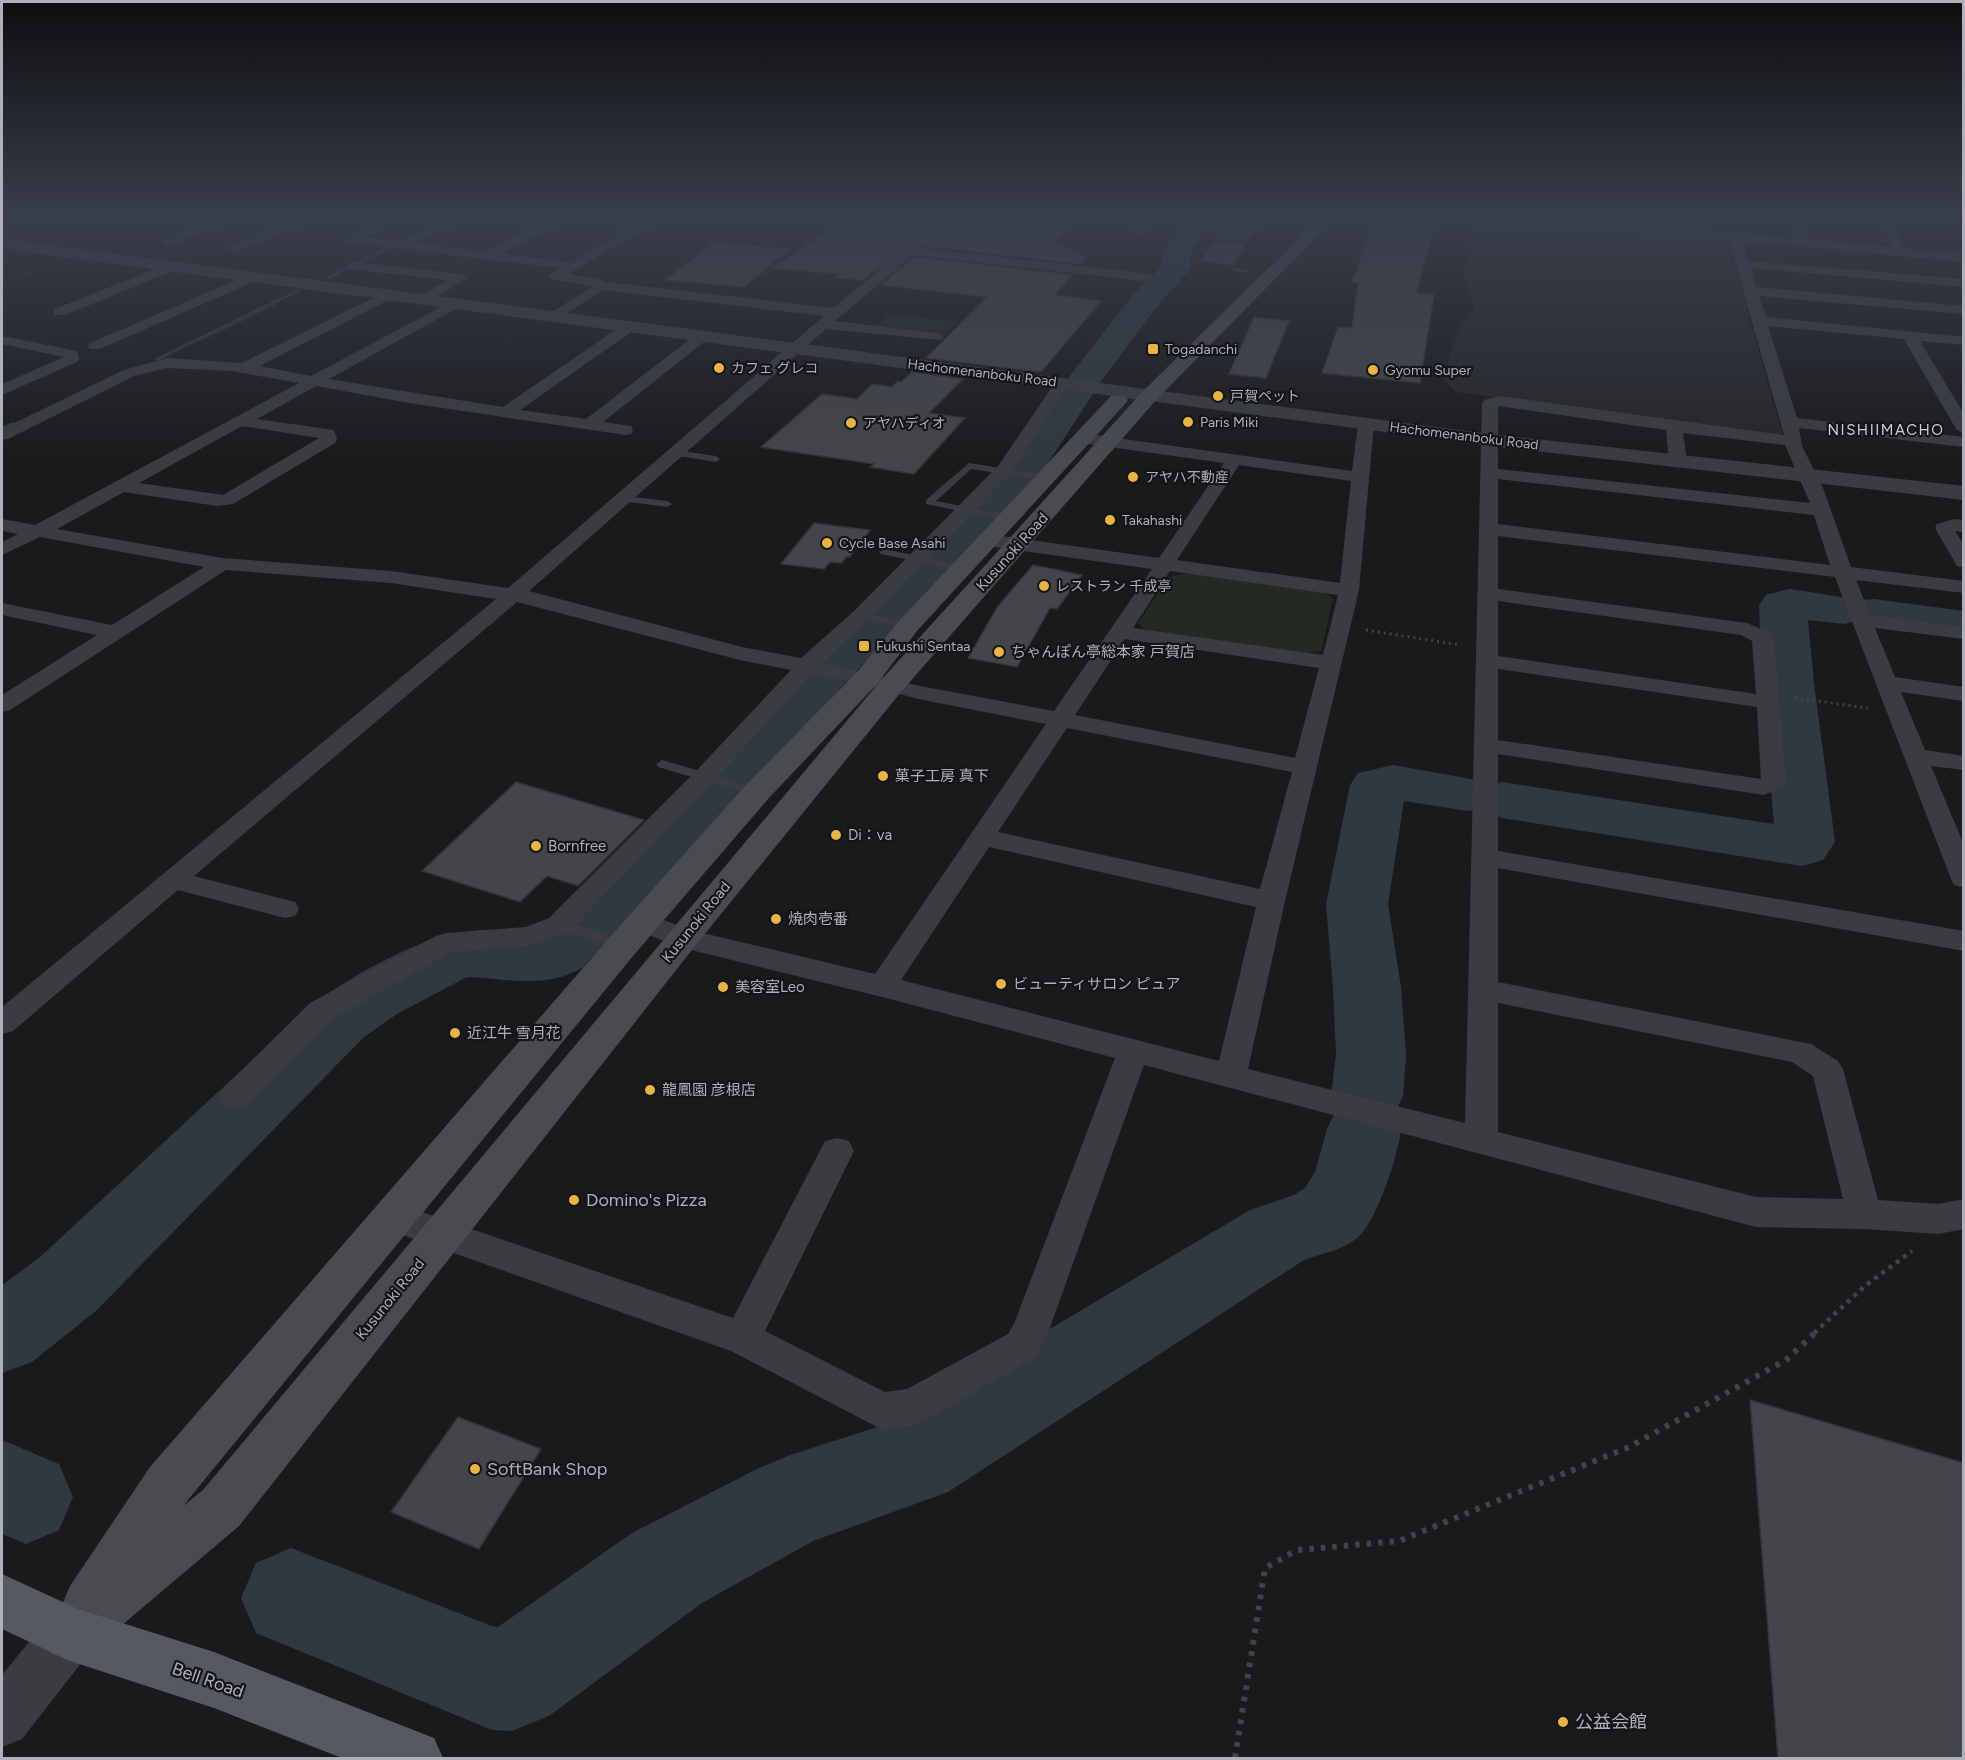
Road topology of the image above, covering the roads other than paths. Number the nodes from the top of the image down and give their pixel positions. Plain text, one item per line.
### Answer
1 (96, 297) edge
2 (209, 297) edge
3 (383, 297) edge
4 (403, 297) edge
5 (429, 297) edge
6 (585, 297) edge
7 (699, 297) edge
8 (855, 297) edge
9 (1214, 297) edge
10 (1231, 297) edge
11 (1754, 297) edge
12 (1820, 297) edge
13 (424, 300) junction
14 (454, 304) junction
15 (1964, 310) edge
16 (60, 312) dead end
17 (836, 313) junction
18 (554, 317) junction
19 (1761, 321) junction
20 (823, 324) junction
21 (629, 327) junction
22 (1909, 335) junction
23 (703, 336) junction
24 (936, 337) dead end
25 (2, 340) edge
26 (1964, 340) edge
27 (95, 346) dead end
28 (795, 348) junction
29 (245, 368) junction
30 (312, 381) junction
31 (1074, 385) junction
32 (2, 390) edge
33 (1138, 394) junction
34 (74, 400) junction
35 (506, 412) junction
36 (240, 421) junction
37 (1790, 422) junction
38 (590, 424) junction
39 (1366, 424) junction
40 (1674, 427) junction
41 (1964, 429) edge
42 (625, 430) dead end
43 (2, 435) edge
44 (1095, 440) junction
45 (1490, 440) junction
46 (1793, 441) junction
47 (1964, 442) edge
48 (675, 453) junction
49 (716, 459) dead end
50 (1235, 459) junction
51 (1678, 461) junction
52 (1008, 471) junction
53 (1490, 473) junction
54 (1807, 475) junction
55 (1036, 476) junction
56 (1360, 477) junction
57 (122, 486) junction
58 (1964, 493) edge
59 (625, 499) junction
60 (667, 504) dead end
61 (968, 510) junction
62 (1820, 510) junction
63 (2, 525) edge
64 (1964, 526) edge
65 (1002, 529) junction
66 (1489, 529) junction
67 (37, 531) junction
68 (2, 549) edge
69 (884, 552) dead end
70 (920, 559) junction
71 (1964, 562) edge
72 (222, 564) junction
73 (1164, 565) junction
74 (953, 566) junction
75 (1843, 573) junction
76 (1964, 587) edge
77 (1349, 590) junction
78 (1488, 594) junction
79 (512, 595) junction
80 (2, 609) edge
81 (865, 616) junction
82 (1862, 620) junction
83 (899, 624) junction
84 (116, 632) junction
85 (1119, 632) junction
86 (1964, 633) edge
87 (1487, 655) junction
88 (1331, 663) junction
89 (813, 667) junction
90 (867, 679) junction
91 (1887, 683) junction
92 (1964, 694) edge
93 (1767, 702) junction
94 (2, 705) edge
95 (1059, 720) junction
96 (1486, 745) junction
97 (1915, 756) junction
98 (1964, 763) edge
99 (662, 764) dead end
100 (1306, 767) junction
101 (709, 777) junction
102 (746, 788) junction
103 (982, 837) junction
104 (1956, 841) edge
105 (1484, 857) junction
106 (171, 879) junction
107 (1964, 879) edge
108 (1272, 901) junction
109 (285, 909) dead end
110 (643, 922) junction
111 (560, 926) junction
112 (683, 938) junction
113 (1964, 941) edge
114 (621, 946) junction
115 (882, 986) junction
116 (1484, 990) junction
117 (2, 1023) edge
118 (1133, 1052) junction
119 (1231, 1076) junction
120 (235, 1096) dead end
121 (1481, 1141) junction
122 (837, 1151) dead end
123 (1864, 1214) junction
124 (1964, 1214) edge
125 (392, 1217) junction
126 (442, 1234) junction
127 (742, 1338) junction
128 (2, 1601) edge
129 (70, 1634) junction
130 (2, 1719) edge
131 (414, 1758) edge

1 - 16 street
2 - 27 street
3 - 29 street
4 - 13 street, Hachomenanboku Road
5 - 13 street
6 - 18 street
7 - 17 street
8 - 17 street
9 - 33 main road, Kusunoki Road
10 - 33 main road, Kusunoki Road
11 - 19 street
12 - 15 street
13 - 14 street, Hachomenanboku Road
14 - 18 street, Hachomenanboku Road
14 - 30 street
17 - 20 street
18 - 21 street, Hachomenanboku Road
19 - 22 street
19 - 37 street
20 - 24 street
20 - 28 street
21 - 23 street, Hachomenanboku Road
21 - 35 street
22 - 26 street
22 - 41 street
23 - 28 street, Hachomenanboku Road
23 - 38 street
25 - 32 street
28 - 31 street, Hachomenanboku Road
28 - 48 street
29 - 30 street
29 - 34 street
30 - 35 street
30 - 36 street
31 - 33 street, Hachomenanboku Road
31 - 52 street
32 - 34 street
33 - 39 street, Hachomenanboku Road
33 - 44 main road, Kusunoki Road
34 - 43 street
35 - 38 street
36 - 57 street
36 - 57 street
37 - 46 street
37 - 47 street
38 - 42 street
39 - 45 street, Hachomenanboku Road
39 - 56 street
40 - 45 street
40 - 46 street
40 - 51 street
44 - 50 street
44 - 55 main road, Kusunoki Road
44 - 65 main road, Kusunoki Road
45 - 51 street, Hachomenanboku Road
45 - 53 street
46 - 54 street
48 - 49 lane
48 - 59 street
50 - 56 street
50 - 73 street
51 - 54 street, Hachomenanboku Road
52 - 55 lane
52 - 61 street
52 - 61 lane
53 - 62 street
53 - 66 street
54 - 58 street, Hachomenanboku Road
54 - 62 street
55 - 65 main road, Kusunoki Road
56 - 77 street
57 - 67 street
59 - 60 lane
59 - 79 street
61 - 65 lane
61 - 70 street
62 - 75 street
63 - 67 street
64 - 71 street
65 - 73 street
65 - 74 main road, Kusunoki Road
65 - 90 main road, Kusunoki Road
66 - 75 street
66 - 78 street
67 - 68 street
67 - 72 street
69 - 70 lane
70 - 74 lane
70 - 81 street
72 - 79 street
72 - 84 street
73 - 77 street
73 - 85 street
74 - 83 main road, Kusunoki Road
75 - 76 street
75 - 82 street
77 - 88 street
78 - 87 street
78 - 93 street
79 - 89 street
79 - 106 street
80 - 84 street
81 - 83 lane
81 - 89 street
82 - 86 street
82 - 91 street
83 - 90 main road, Kusunoki Road
84 - 94 street
85 - 88 street
85 - 95 street
87 - 93 street
87 - 96 street
88 - 100 street
89 - 90 street
89 - 101 street
90 - 95 street
90 - 102 main road, Kusunoki Road
90 - 112 main road, Kusunoki Road
91 - 92 street
91 - 97 street
93 - 96 street
95 - 100 street
95 - 103 street
96 - 105 street
97 - 98 street
97 - 104 street
99 - 101 lane
100 - 108 street
101 - 102 lane
101 - 111 street
102 - 110 main road, Kusunoki Road
103 - 108 street
103 - 115 street
104 - 107 street
105 - 113 street
105 - 116 street
106 - 109 street
106 - 117 street
108 - 119 street
110 - 112 street
110 - 114 main road, Kusunoki Road
111 - 114 lane
111 - 120 street
112 - 115 street
112 - 126 main road, Kusunoki Road
114 - 125 main road, Kusunoki Road
115 - 118 street
116 - 121 street
116 - 123 street
118 - 119 street
118 - 127 street
119 - 121 street
121 - 123 street
122 - 127 street
123 - 124 street
125 - 126 street
125 - 129 main road, Kusunoki Road
126 - 127 street
126 - 129 main road, Kusunoki Road
128 - 129 main road, Bell Road
129 - 130 street, Kusunoki Road
129 - 131 main road, Bell Road

